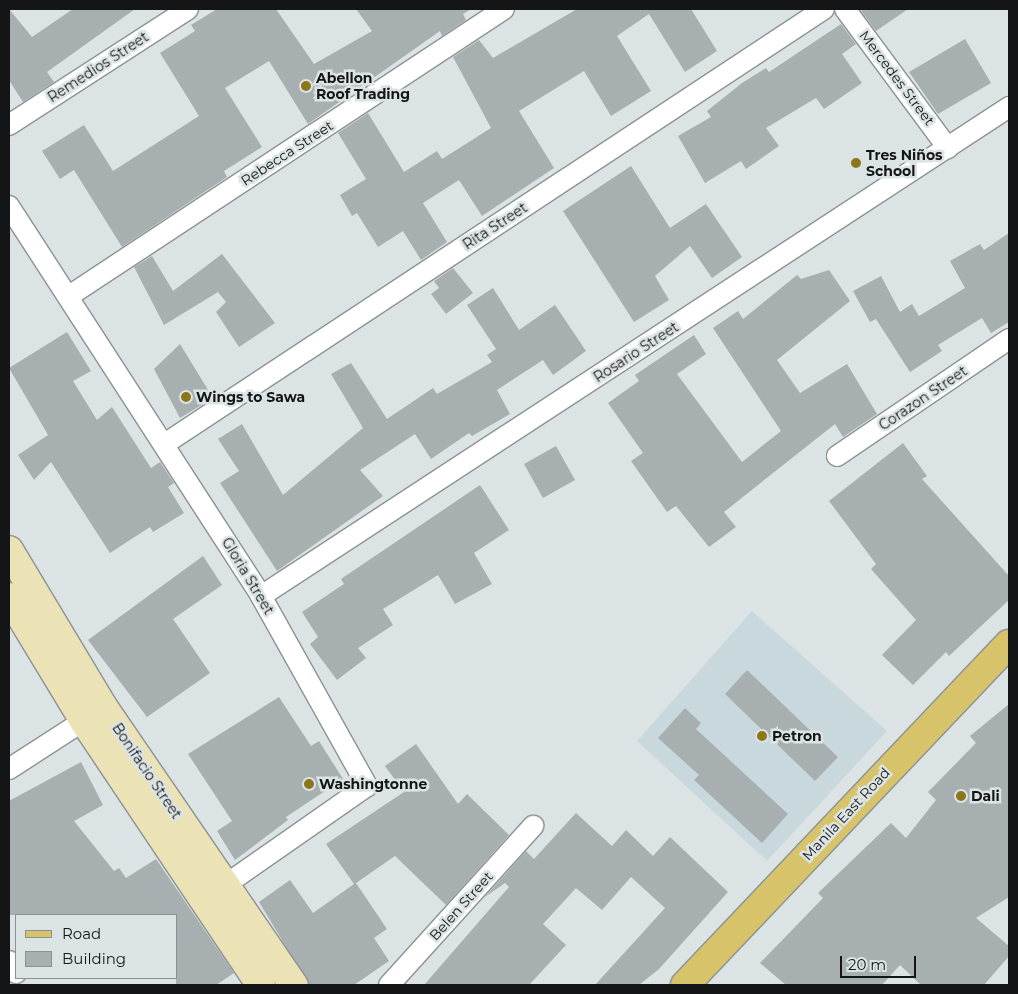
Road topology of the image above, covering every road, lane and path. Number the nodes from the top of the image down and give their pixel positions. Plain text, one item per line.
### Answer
1 (188, 9) edge
2 (504, 9) edge
3 (824, 9) edge
4 (845, 9) edge
5 (1009, 107) edge
6 (9, 125) edge
7 (948, 148) junction
8 (9, 206) edge
9 (69, 296) junction
10 (1009, 339) edge
11 (166, 443) junction
12 (837, 456) dead end
13 (9, 550) edge
14 (261, 596) junction
15 (9, 597) edge
16 (1009, 644) edge
17 (94, 714) junction
18 (9, 769) edge
19 (533, 826) dead end
20 (214, 893) junction
21 (261, 985) edge
22 (294, 985) edge
23 (389, 985) edge
24 (685, 985) edge

1 - 6 street, Remedios Street
2 - 9 street, Rebecca Street
3 - 11 street, Rita Street
4 - 7 street, Mercedes Street
5 - 7 street, Rosario Street
7 - 14 street, Rosario Street
8 - 9 street, Gloria Street
9 - 11 street, Gloria Street
10 - 12 street, Corazon Street
11 - 14 street, Gloria Street
13 - 17 street, Bonifacio Street
14 - 20 street, Gloria Street
15 - 17 street, Bonifacio Street
16 - 24 main road, Manila East Road
17 - 18 street
17 - 20 street, Bonifacio Street
19 - 23 street, Belen Street
20 - 21 street, Bonifacio Street
20 - 22 street, Bonifacio Street

